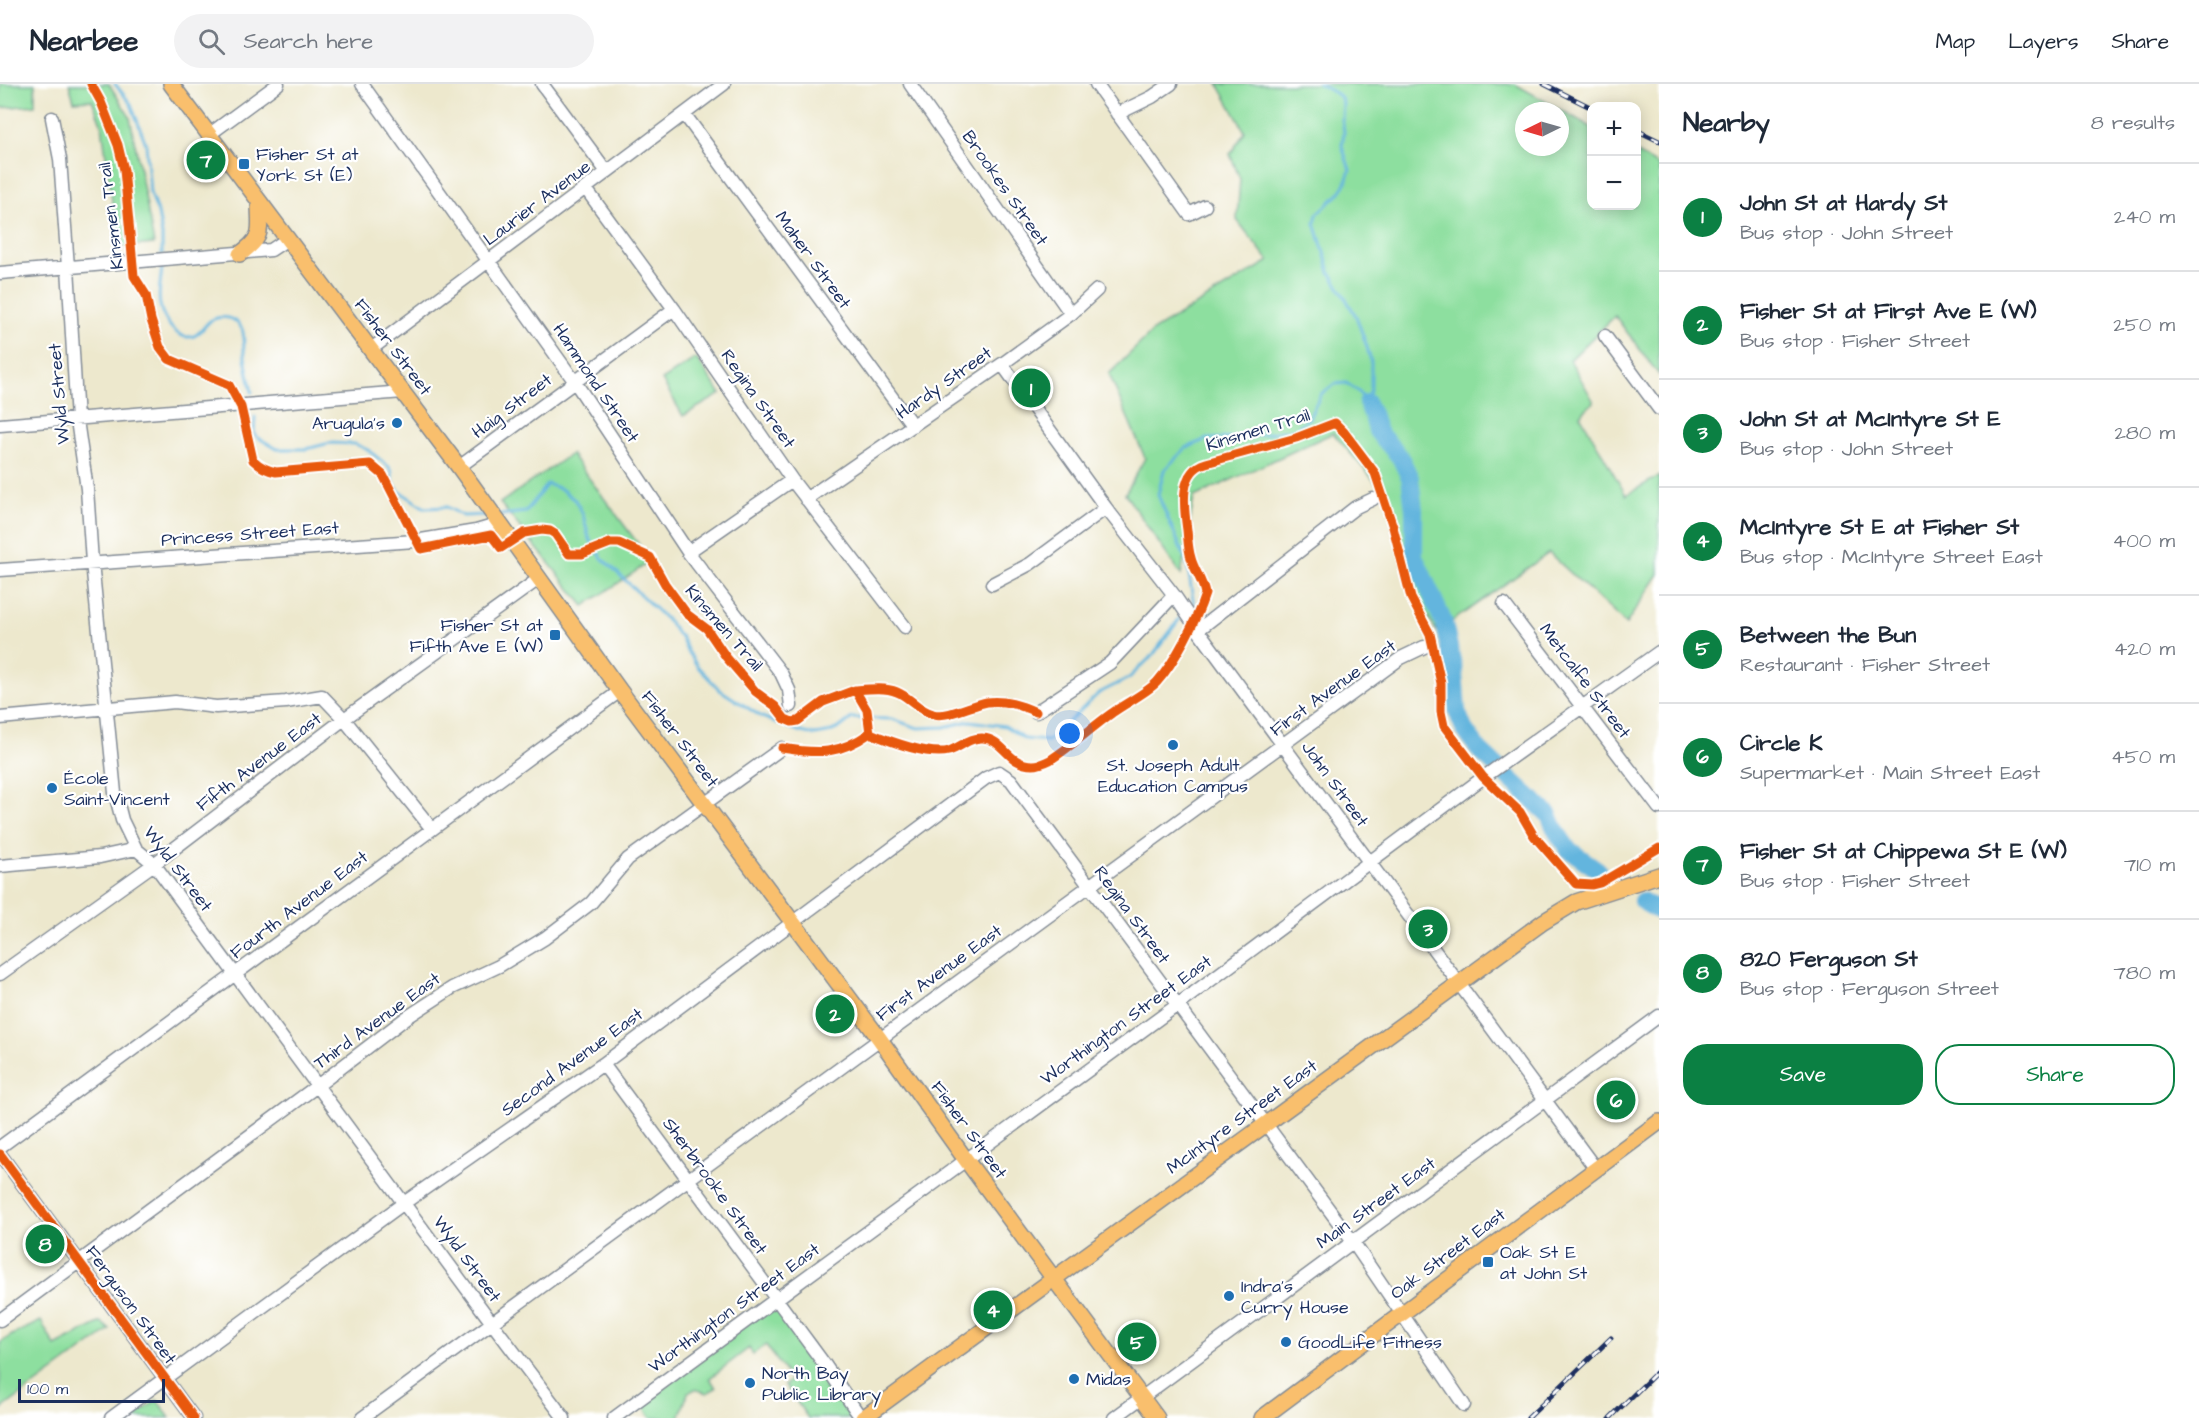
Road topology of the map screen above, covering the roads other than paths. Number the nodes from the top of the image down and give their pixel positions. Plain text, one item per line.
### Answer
1 (171, 84) edge
2 (278, 84) edge
3 (362, 84) edge
4 (542, 84) edge
5 (724, 84) edge
6 (910, 84) edge
7 (1096, 84) edge
8 (1171, 84) edge
9 (1118, 114) junction
10 (685, 115) junction
11 (52, 118) dead end
12 (210, 134) junction
13 (607, 172) junction
14 (586, 189) junction
15 (259, 202) junction
16 (1205, 206) dead end
17 (286, 240) junction
18 (240, 254) junction
19 (489, 262) junction
20 (69, 267) junction
21 (0, 273) edge
22 (1097, 290) dead end
23 (674, 309) junction
24 (1071, 314) junction
25 (1605, 336) dead end
26 (370, 350) junction
27 (1002, 364) junction
28 (575, 382) junction
29 (402, 392) junction
30 (1659, 409) edge
31 (77, 420) junction
32 (0, 425) edge
33 (913, 426) junction
34 (459, 468) junction
35 (792, 480) junction
36 (806, 499) junction
37 (1372, 499) dead end
38 (1106, 508) junction
39 (498, 520) junction
40 (688, 552) junction
41 (92, 562) junction
42 (0, 570) edge
43 (540, 578) junction
44 (992, 584) dead end
45 (1174, 594) junction
46 (1504, 604) dead end
47 (905, 627) dead end
48 (1197, 628) junction
49 (1424, 647) dead end
50 (1659, 652) edge
51 (620, 691) junction
52 (791, 706) dead end
53 (1582, 707) junction
54 (106, 709) junction
55 (1036, 712) dead end
56 (0, 718) edge
57 (344, 719) junction
58 (1284, 746) junction
59 (782, 748) dead end
60 (999, 772) joint
61 (704, 803) junction
62 (1659, 808) edge
63 (432, 829) junction
64 (136, 849) junction
65 (1369, 862) junction
66 (154, 864) junction
67 (0, 866) edge
68 (1659, 875) edge
69 (1090, 887) junction
70 (792, 922) junction
71 (0, 974) edge
72 (235, 975) junction
73 (1459, 983) junction
74 (1176, 1006) junction
75 (1659, 1016) edge
76 (879, 1038) junction
77 (603, 1064) junction
78 (317, 1086) junction
79 (1545, 1101) junction
80 (1659, 1122) edge
81 (1265, 1124) junction
82 (0, 1147) edge
83 (0, 1154) edge
84 (966, 1160) junction
85 (1595, 1168) junction
86 (689, 1179) junction
87 (404, 1203) junction
88 (1353, 1242) junction
89 (79, 1263) junction
90 (1055, 1280) junction
91 (776, 1298) junction
92 (1400, 1314) junction
93 (0, 1320) edge
94 (492, 1323) junction
95 (165, 1379) junction
96 (1142, 1397) junction
97 (1464, 1405) dead end
98 (111, 1418) edge
99 (194, 1418) edge
100 (362, 1418) edge
101 (564, 1418) edge
102 (614, 1418) edge
103 (862, 1418) edge
104 (1114, 1418) edge
105 (1157, 1418) edge
106 (1262, 1418) edge

1 - 12 main road, Fisher Street
2 - 12 street
3 - 19 street, Hammond Street
4 - 13 street
5 - 10 street, Laurier Avenue
6 - 24 street, Brookes Street
7 - 9 street
8 - 9 street
9 - 16 street
10 - 13 street, Laurier Avenue
10 - 33 street, Maher Street
11 - 20 street, Wyld Street
12 - 15 main road, Fisher Street
13 - 14 street, Laurier Avenue
14 - 19 street, Laurier Avenue
14 - 23 street, Regina Street
15 - 17 main road, Fisher Street
15 - 18 main road
17 - 18 street
17 - 26 main road, Fisher Street
18 - 20 street
19 - 26 street, Laurier Avenue
19 - 28 street, Hammond Street
20 - 21 street
20 - 31 street, Wyld Street
22 - 24 street, Hardy Street
23 - 28 street, Haig Street
23 - 35 street, Regina Street
24 - 27 street, Hardy Street
25 - 30 street
26 - 29 main road, Fisher Street
27 - 33 street, Hardy Street
27 - 38 street, John Street
28 - 34 street, Haig Street
28 - 40 street, Hammond Street
29 - 31 street
29 - 34 main road, Fisher Street
31 - 32 street
31 - 41 street, Wyld Street
33 - 36 street, Hardy Street
34 - 39 main road, Fisher Street
35 - 36 street, Regina Street
35 - 40 street
36 - 47 street, Regina Street
37 - 48 street
38 - 44 street
38 - 45 street, John Street
39 - 41 street, Princess Street East
39 - 43 main road, Fisher Street
40 - 52 street, Hammond Street
41 - 42 street, Princess Street East
41 - 54 street, Wyld Street
43 - 51 main road, Fisher Street
43 - 57 street, Fifth Avenue East
45 - 48 street, John Street
45 - 55 street
46 - 53 street, Metcalfe Street
48 - 58 street, John Street
49 - 58 street, First Avenue East
50 - 53 street, Worthington Street East
51 - 61 main road, Fisher Street
51 - 63 street, Fourth Avenue East
53 - 62 street, Metcalfe Street
53 - 65 street, Worthington Street East
54 - 56 street
54 - 57 street
54 - 64 street, Wyld Street
57 - 63 street
57 - 66 street, Fifth Avenue East
58 - 65 street, John Street
58 - 69 street, First Avenue East
59 - 61 street, Third Avenue East
60 - 69 street, Regina Street
60 - 70 street, Second Avenue East
61 - 70 main road, Fisher Street
61 - 78 street, Third Avenue East
63 - 72 street, Fourth Avenue East
64 - 66 street, Wyld Street
64 - 67 street
65 - 73 street, John Street
65 - 74 street, Worthington Street East
66 - 71 street, Fifth Avenue East
66 - 72 street, Wyld Street
68 - 73 main road, McIntyre Street East
69 - 74 street, Regina Street
69 - 76 street, First Avenue East
70 - 76 main road, Fisher Street
70 - 77 street, Second Avenue East
72 - 78 street, Wyld Street
72 - 82 street, Fourth Avenue East
73 - 79 street, John Street
73 - 81 main road, McIntyre Street East
74 - 81 street, Regina Street
74 - 84 street, Worthington Street East
75 - 79 street, Main Street East
76 - 84 main road, Fisher Street
76 - 86 street, First Avenue East
77 - 86 street, Sherbrooke Street
77 - 87 street, Second Avenue East
78 - 87 street, Wyld Street
78 - 89 street, Third Avenue East
79 - 85 street, John Street
79 - 88 street, Main Street East
80 - 85 main road, Oak Street East
81 - 88 street, Regina Street
81 - 90 main road, McIntyre Street East
83 - 89 street, Ferguson Street
84 - 90 main road, Fisher Street
84 - 91 street, Worthington Street East
85 - 92 main road, Oak Street East
86 - 91 street, Sherbrooke Street
86 - 94 street, First Avenue East
87 - 94 street, Wyld Street
87 - 95 street, Second Avenue East
88 - 92 street, Regina Street
88 - 96 street, Main Street East
89 - 93 street, Third Avenue East
89 - 95 street, Ferguson Street
90 - 96 main road, Fisher Street
90 - 103 main road, McIntyre Street East
91 - 102 street, Worthington Street East
91 - 103 street, Sherbrooke Street
92 - 97 street, Regina Street
92 - 106 main road, Oak Street East
94 - 100 street, First Avenue East
94 - 101 street, Wyld Street
95 - 98 street, Second Avenue East
95 - 99 street, Ferguson Street
96 - 104 street, Main Street East
96 - 105 main road, Fisher Street

